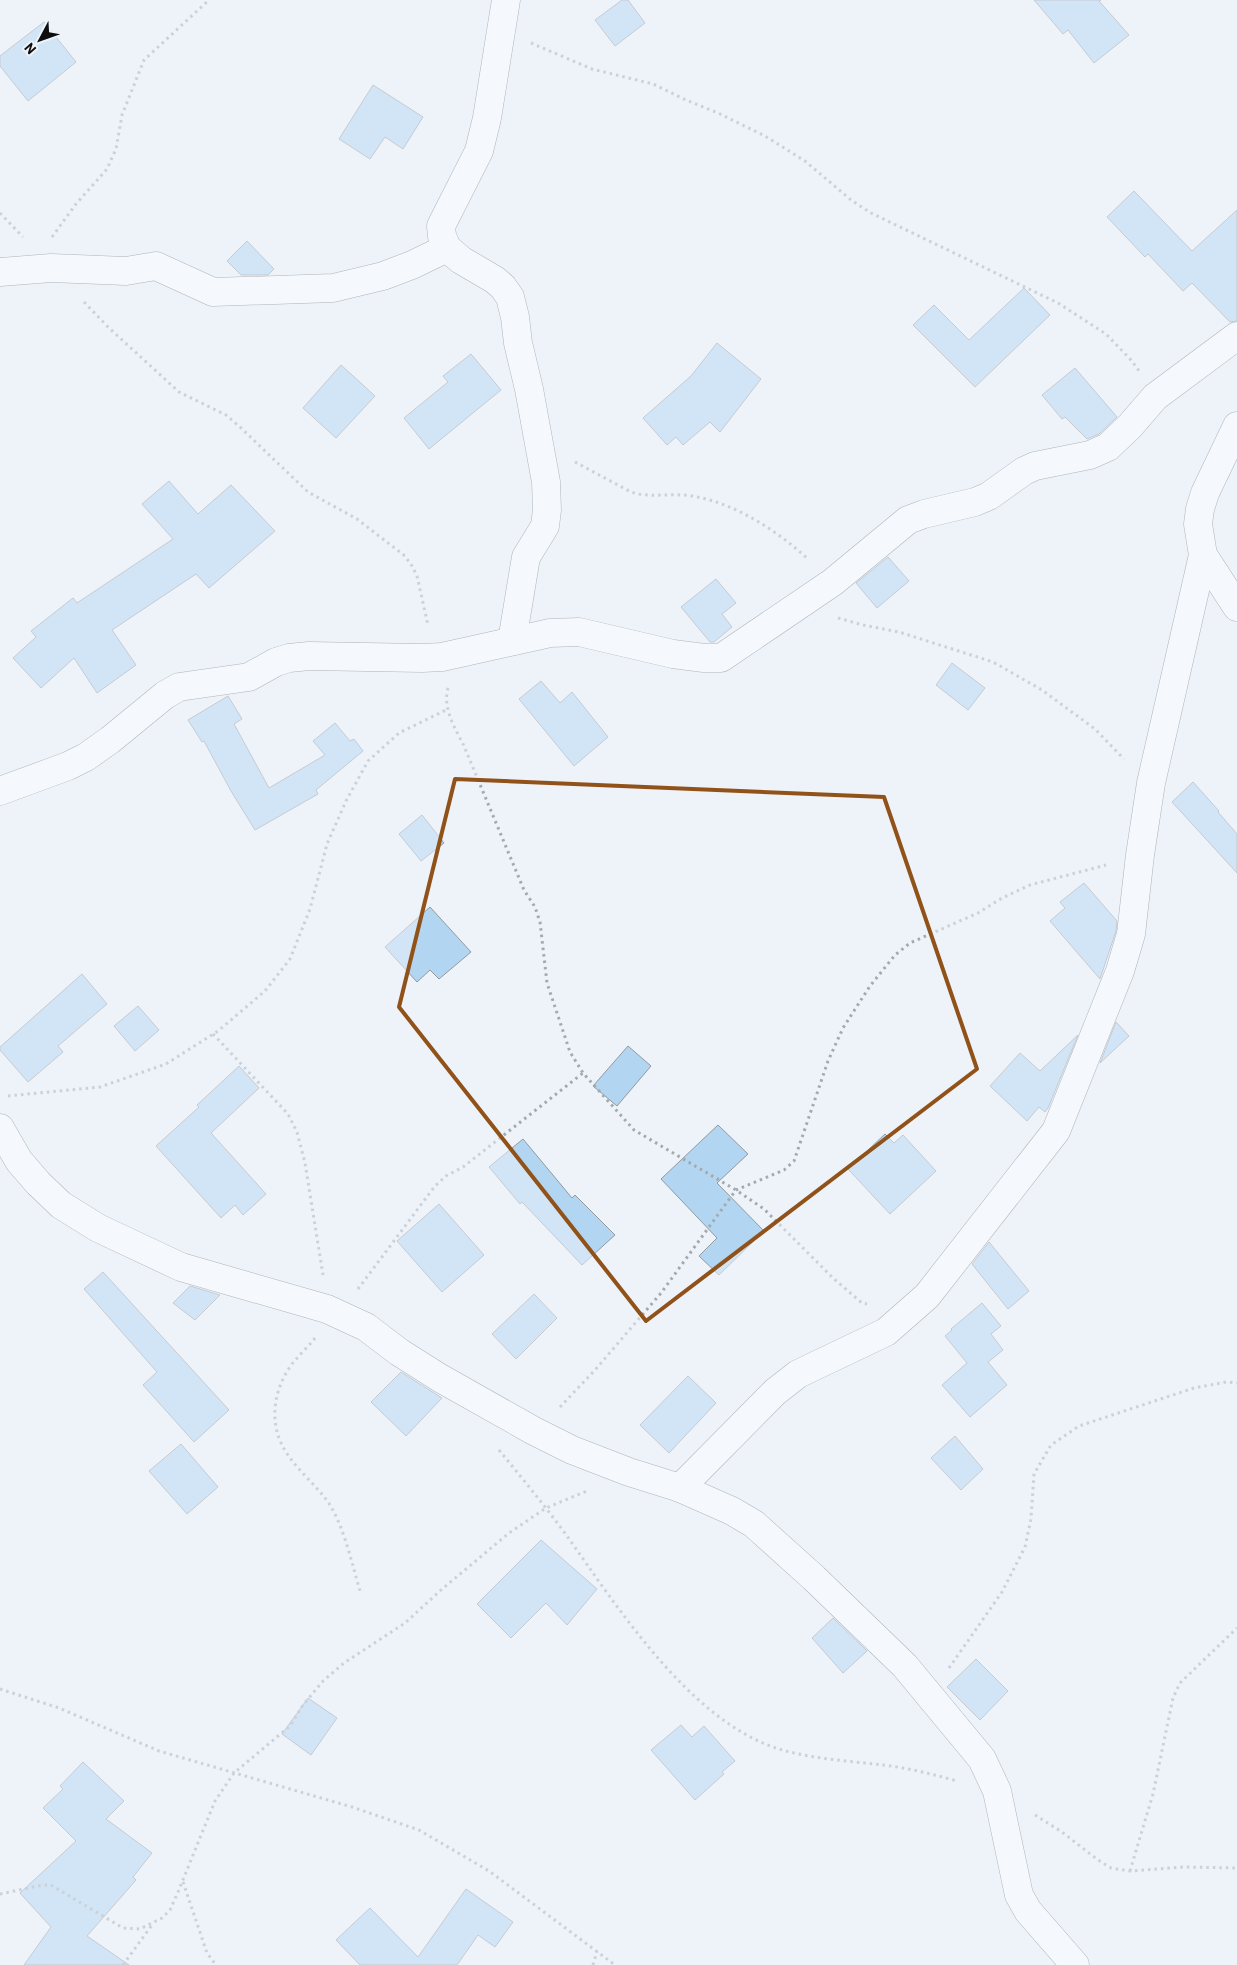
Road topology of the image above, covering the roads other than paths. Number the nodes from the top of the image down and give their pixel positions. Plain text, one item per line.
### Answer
1 (506, 0) edge
2 (447, 248) junction
3 (0, 272) edge
4 (1237, 336) edge
5 (1237, 426) edge
6 (1203, 555) junction
7 (1237, 607) edge
8 (512, 641) junction
9 (0, 791) edge
10 (0, 1128) edge
11 (680, 1488) junction
12 (1076, 1965) edge

1 - 2 street
2 - 3 street
2 - 8 street
4 - 8 street
5 - 6 street
6 - 7 street
6 - 11 street
8 - 9 street
10 - 11 street
11 - 12 street

